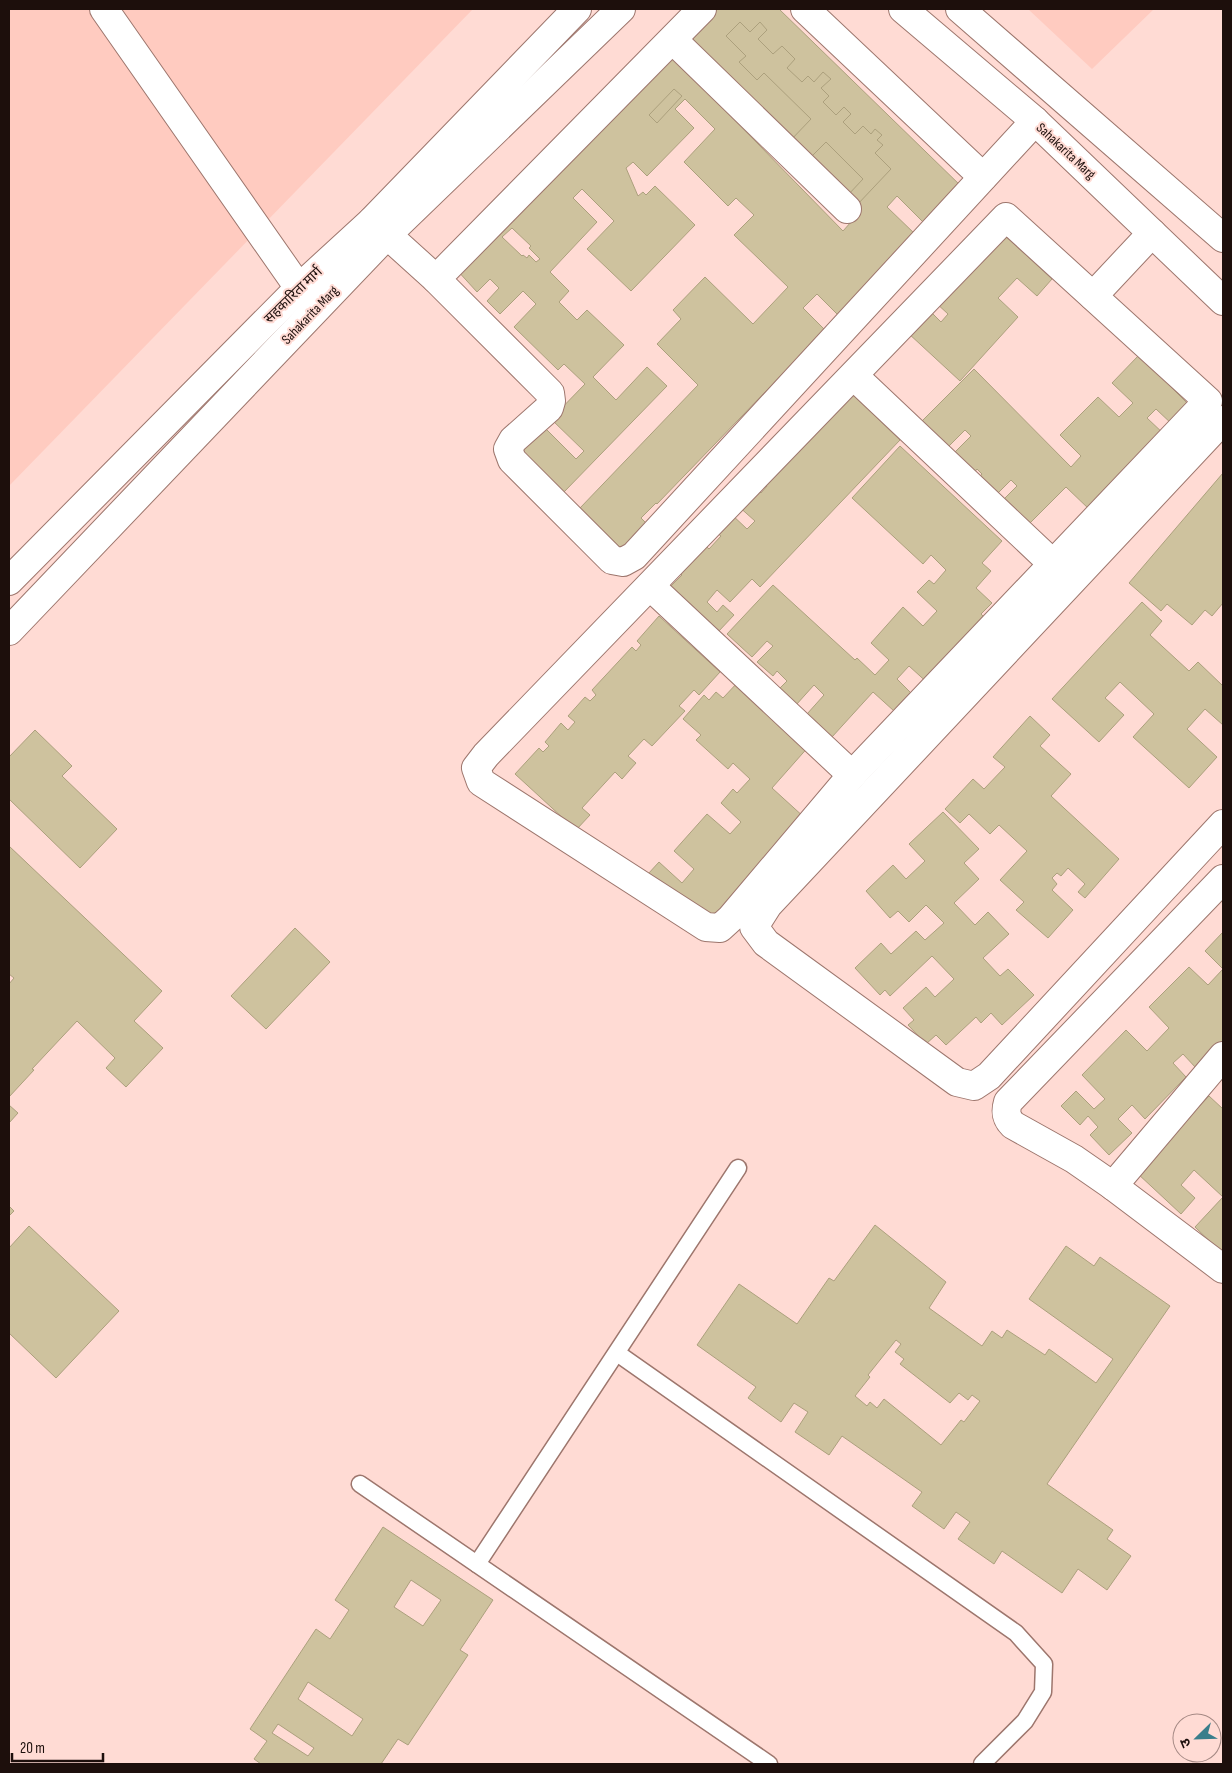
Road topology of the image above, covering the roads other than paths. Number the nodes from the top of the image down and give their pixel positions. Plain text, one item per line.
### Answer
1 (104, 9) edge
2 (577, 9) edge
3 (621, 9) edge
4 (702, 9) edge
5 (805, 9) edge
6 (903, 9) edge
7 (960, 9) edge
8 (673, 40) junction
9 (1035, 122) junction
10 (983, 177) junction
11 (847, 209) dead end
12 (379, 228) junction
13 (1152, 233) junction
14 (1223, 238) edge
15 (436, 278) junction
16 (299, 288) junction
17 (1092, 296) junction
18 (1223, 301) edge
19 (854, 376) junction
20 (1223, 420) edge
21 (1053, 564) junction
22 (9, 581) edge
23 (650, 586) junction
24 (9, 631) edge
25 (852, 775) junction
26 (1223, 824) edge
27 (1223, 879) edge
28 (1223, 1056) edge
29 (738, 1168) dead end
30 (1113, 1186) junction
31 (1223, 1269) edge
32 (617, 1353) junction
33 (360, 1484) dead end
34 (477, 1564) junction
35 (769, 1764) edge
36 (982, 1764) edge

1 - 16 street
2 - 12 street, सहकारिता मार्ग
3 - 12 street, Sahakarita Marg
4 - 8 street
5 - 10 street
6 - 9 street, Sahakarita Marg
7 - 14 street
8 - 11 street
8 - 15 street
9 - 10 street
9 - 13 street, Sahakarita Marg
10 - 15 street
12 - 15 street
12 - 16 street, सहकारिता मार्ग
12 - 24 street, Sahakarita Marg
13 - 17 street
13 - 18 street, Sahakarita Marg
16 - 22 street, सहकारिता मार्ग
17 - 19 street
17 - 21 street
19 - 21 street
19 - 23 street
20 - 26 street
21 - 25 street
23 - 25 street
23 - 25 street
27 - 30 street
28 - 30 street
29 - 32 lane
30 - 31 street
32 - 34 lane
32 - 36 lane
33 - 34 lane
34 - 35 lane

